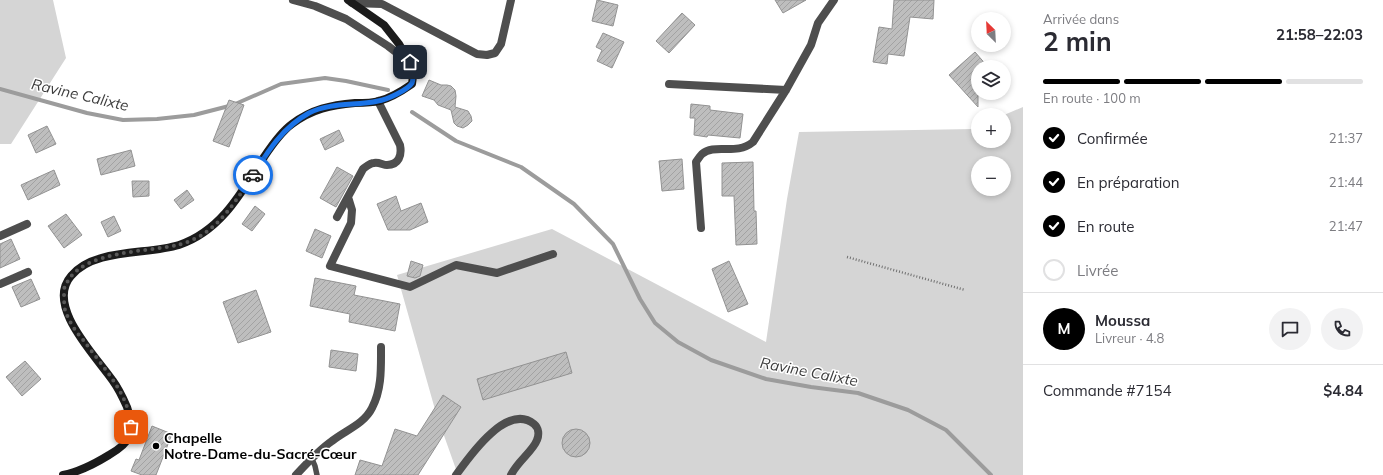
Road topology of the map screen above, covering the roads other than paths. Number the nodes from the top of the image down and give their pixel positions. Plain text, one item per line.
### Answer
1 (293, 0) edge
2 (510, 0) edge
3 (834, 0) edge
4 (350, 2) edge
5 (410, 62) junction
6 (669, 84) dead end
7 (786, 90) junction
8 (378, 101) junction
9 (348, 197) junction
10 (337, 217) dead end
11 (27, 224) dead end
12 (701, 228) dead end
13 (0, 236) edge
14 (553, 254) dead end
15 (28, 272) dead end
16 (0, 284) edge
17 (381, 347) dead end
18 (312, 458) junction
19 (66, 475) edge
20 (296, 475) edge
21 (317, 475) edge
22 (456, 475) edge
23 (511, 475) edge

1 - 5 street
2 - 4 street
3 - 7 street
4 - 5 main road
5 - 8 main road
6 - 7 street
7 - 12 street
8 - 9 street
8 - 19 main road
9 - 10 street
9 - 14 street
11 - 13 street
15 - 16 street
17 - 18 street
18 - 20 street
18 - 21 lane
22 - 23 street

